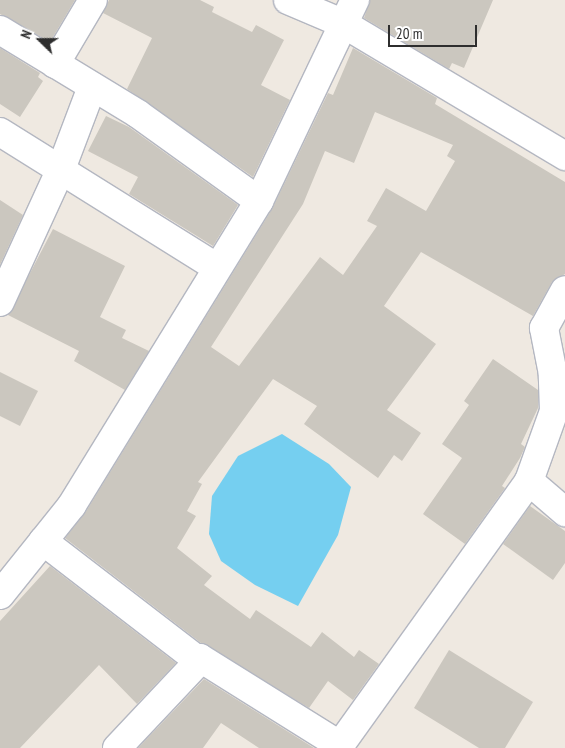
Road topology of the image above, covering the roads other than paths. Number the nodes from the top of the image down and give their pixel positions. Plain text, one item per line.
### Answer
1 (93, 0) edge
2 (288, 0) edge
3 (355, 0) edge
4 (342, 26) junction
5 (0, 30) edge
6 (55, 64) junction
7 (92, 86) junction
8 (0, 132) edge
9 (565, 156) edge
10 (61, 169) junction
11 (259, 201) junction
12 (216, 267) junction
13 (565, 290) edge
14 (0, 302) edge
15 (530, 481) junction
16 (565, 512) edge
17 (43, 540) junction
18 (0, 595) edge
19 (199, 661) junction
20 (339, 747) edge
21 (117, 748) edge

1 - 6 street
2 - 4 street
3 - 4 street
4 - 9 street
4 - 11 street
5 - 6 street
6 - 7 street
7 - 10 street
7 - 11 street
8 - 10 street
10 - 12 street
10 - 14 street
11 - 12 street
12 - 17 street
13 - 15 street
15 - 16 street
15 - 20 street
17 - 18 street
17 - 19 street
19 - 20 street
19 - 21 street

